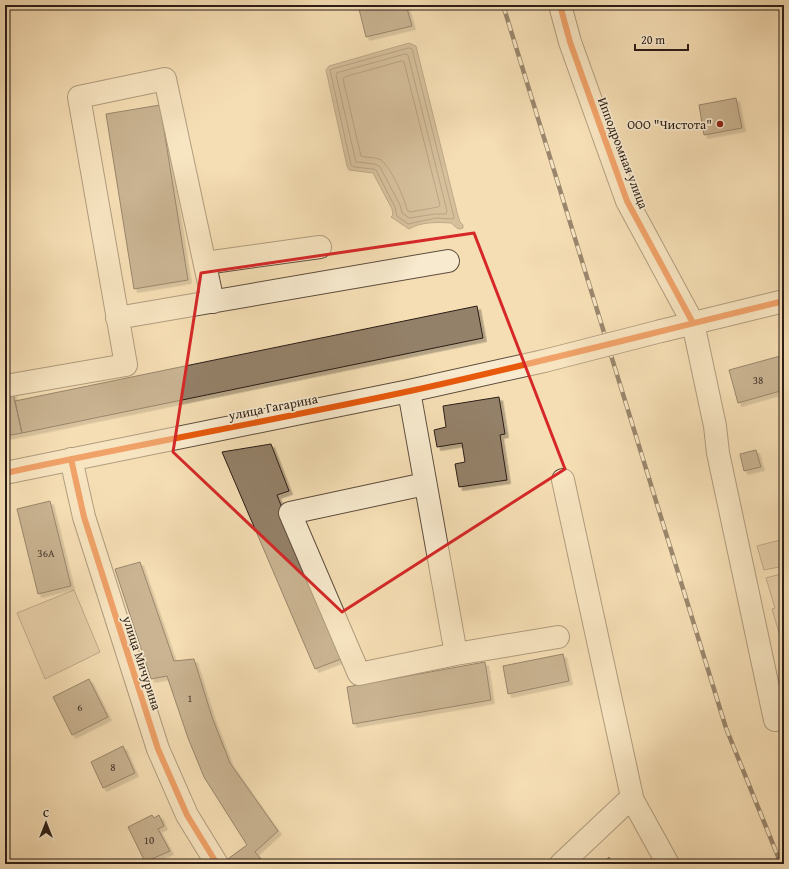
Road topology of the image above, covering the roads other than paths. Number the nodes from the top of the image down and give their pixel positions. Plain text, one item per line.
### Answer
1 (560, 5) edge
2 (320, 247) dead end
3 (448, 261) dead end
4 (205, 263) junction
5 (784, 301) edge
6 (213, 302) junction
7 (118, 318) junction
8 (693, 323) junction
9 (5, 386) edge
10 (409, 391) junction
11 (71, 459) junction
12 (5, 474) edge
13 (563, 480) dead end
14 (425, 484) junction
15 (558, 637) dead end
16 (456, 654) junction
17 (775, 720) dead end
18 (631, 797) junction
19 (217, 864) edge
20 (562, 864) edge
21 (668, 864) edge

1 - 8 street, Ипподромная улица
2 - 4 street
3 - 6 street
4 - 6 street
4 - 7 street
5 - 8 street
6 - 7 street
7 - 9 street
8 - 10 street, улица Гагарина, bridge
8 - 17 street, Ипподромная улица
10 - 11 street, улица Гагарина
10 - 14 street
11 - 12 street, улица Гагарина
11 - 19 street, улица Мичурина
13 - 18 street
14 - 16 street
14 - 16 street
15 - 16 street
18 - 20 street
18 - 21 street

